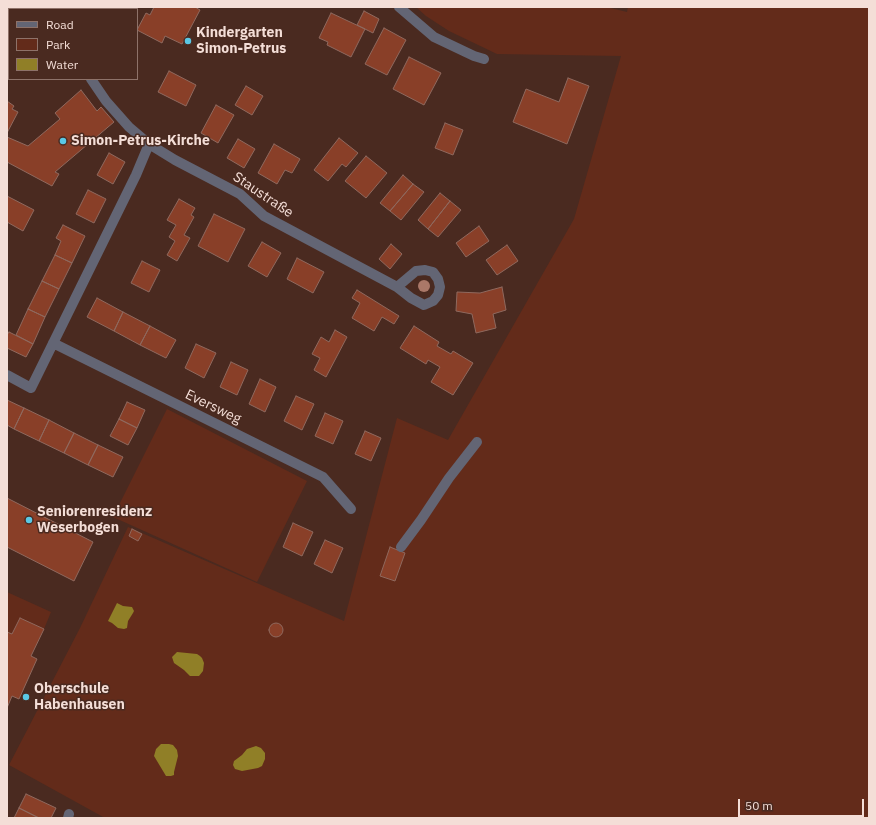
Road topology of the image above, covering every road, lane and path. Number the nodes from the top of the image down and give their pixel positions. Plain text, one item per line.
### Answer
1 (399, 7) edge
2 (484, 59) dead end
3 (92, 80) edge
4 (149, 144) junction
5 (397, 287) dead end
6 (53, 343) junction
7 (7, 375) edge
8 (477, 442) dead end
9 (351, 509) dead end
10 (401, 547) dead end

1 - 2 street
3 - 4 street, Staustraße
4 - 5 street, Staustraße
4 - 6 street
6 - 7 street
6 - 9 street, Eversweg
8 - 10 street

